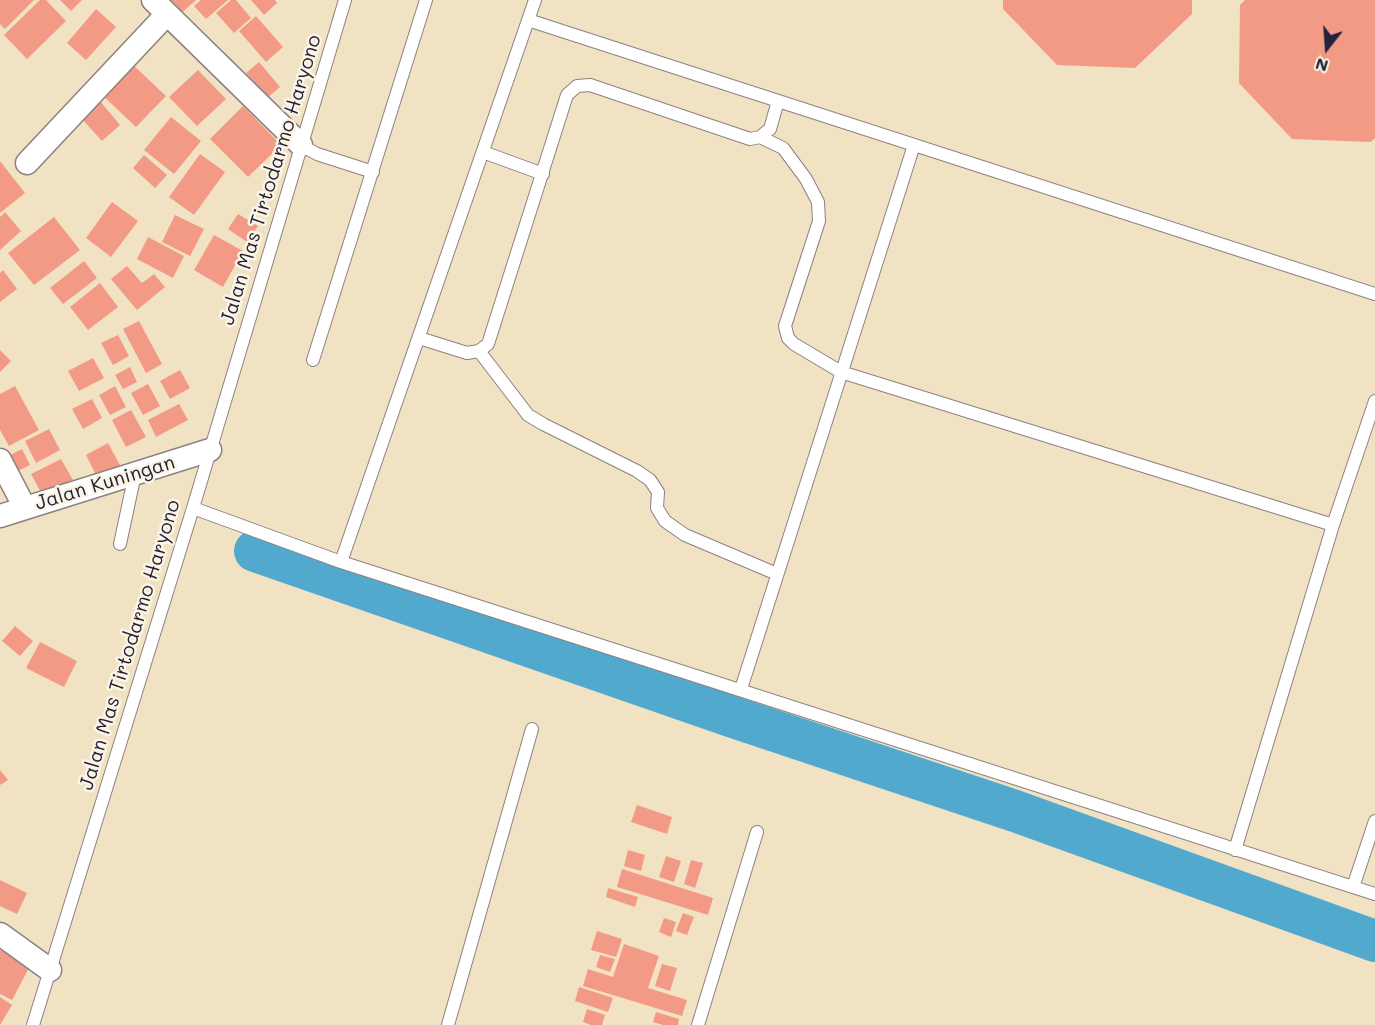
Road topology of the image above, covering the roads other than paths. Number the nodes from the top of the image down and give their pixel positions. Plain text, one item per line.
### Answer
1 (345, 0) edge
2 (426, 0) edge
3 (535, 0) edge
4 (160, 7) edge
5 (528, 20) junction
6 (778, 100) junction
7 (760, 137) junction
8 (914, 145) junction
9 (301, 146) junction
10 (483, 152) junction
11 (27, 163) dead end
12 (373, 172) junction
13 (543, 174) junction
14 (1375, 294) edge
15 (418, 338) junction
16 (480, 351) junction
17 (313, 360) dead end
18 (841, 372) junction
19 (1375, 401) edge
20 (210, 450) junction
21 (0, 460) edge
22 (135, 474) junction
23 (25, 508) junction
24 (193, 508) junction
25 (0, 516) edge
26 (1334, 525) junction
27 (120, 544) dead end
28 (341, 562) junction
29 (777, 574) junction
30 (741, 689) junction
31 (532, 729) dead end
32 (1375, 821) edge
33 (757, 832) dead end
34 (1235, 850) junction
35 (1353, 887) junction
36 (1375, 894) edge
37 (0, 934) edge
38 (50, 970) junction
39 (33, 1025) edge
40 (448, 1025) edge
41 (698, 1025) edge

1 - 9 lane, Jalan Mas Tirtodarmo Haryono
2 - 12 lane
3 - 5 lane
4 - 9 street
4 - 11 street
5 - 6 lane
5 - 10 lane
6 - 7 lane
6 - 8 lane
7 - 13 lane
7 - 18 lane
8 - 14 lane
8 - 18 lane
9 - 12 lane
9 - 20 lane, Jalan Mas Tirtodarmo Haryono
10 - 13 lane
10 - 15 lane
12 - 17 lane
13 - 16 lane
15 - 16 lane
15 - 28 lane
16 - 29 lane
18 - 26 lane
18 - 29 lane
19 - 26 lane
20 - 22 street, Jalan Kuningan
20 - 24 lane, Jalan Mas Tirtodarmo Haryono
21 - 23 street
22 - 23 street, Jalan Kuningan
22 - 27 lane
23 - 25 street, Jalan Kuningan
24 - 28 lane
24 - 38 lane, Jalan Mas Tirtodarmo Haryono
26 - 34 lane
28 - 30 lane
29 - 30 lane
30 - 34 lane
31 - 40 lane
32 - 35 lane
33 - 41 lane
34 - 35 lane
35 - 36 lane
37 - 38 street
38 - 39 lane, Jalan Mas Tirtodarmo Haryono

